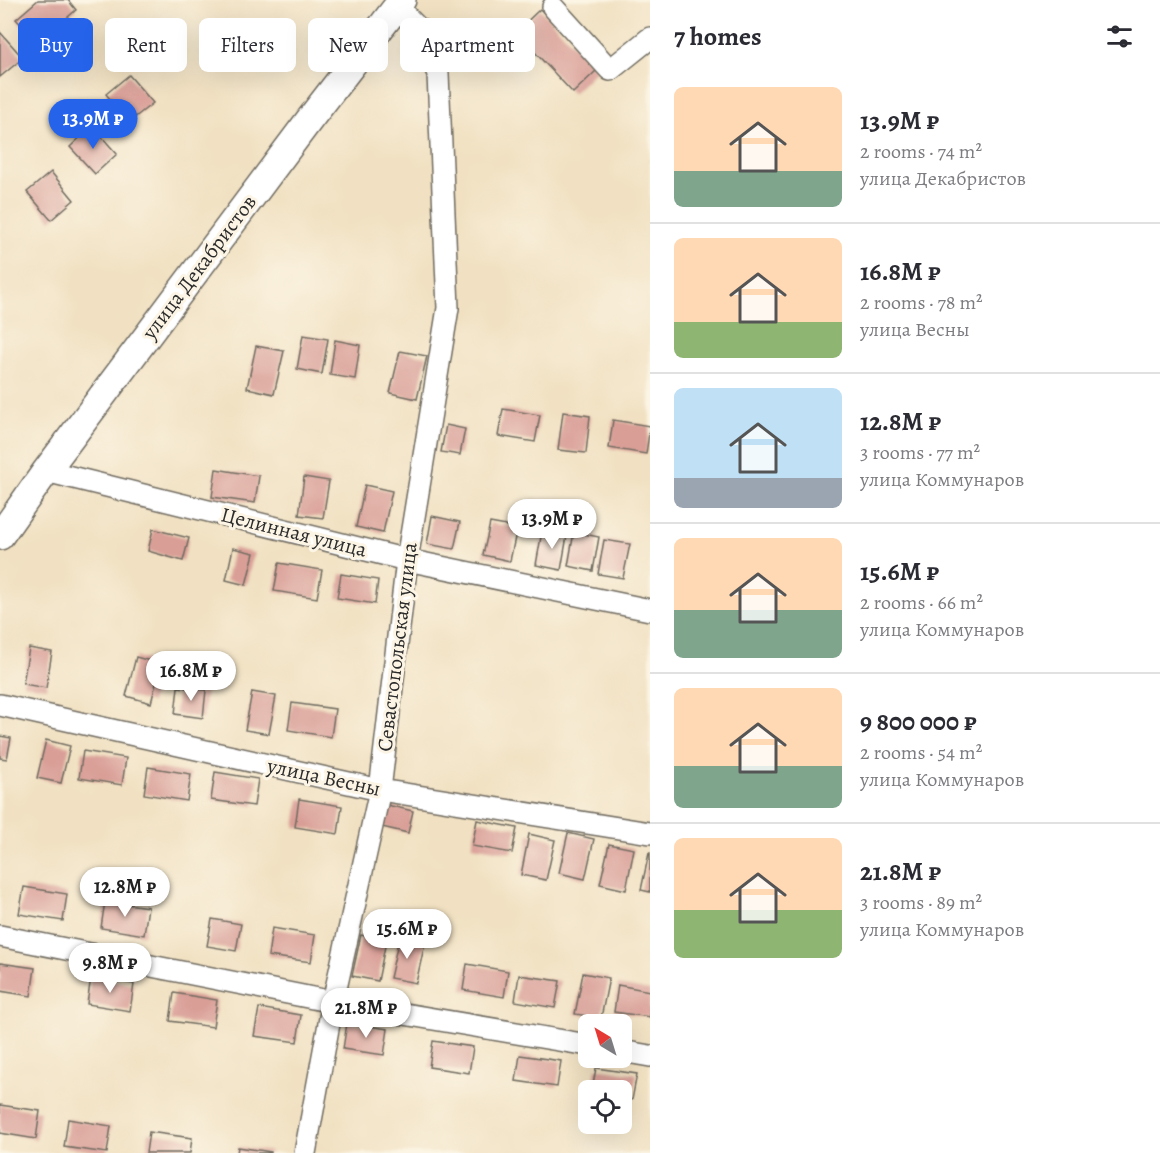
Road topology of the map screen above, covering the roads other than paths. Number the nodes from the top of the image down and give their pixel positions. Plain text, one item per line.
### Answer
1 (399, 3) edge
2 (553, 7) dead end
3 (650, 38) edge
4 (46, 471) junction
5 (0, 536) edge
6 (407, 560) junction
7 (650, 610) edge
8 (0, 705) edge
9 (380, 790) junction
10 (650, 833) edge
11 (0, 936) edge
12 (333, 1002) junction
13 (578, 1043) edge
14 (632, 1053) edge
15 (650, 1056) edge
16 (305, 1153) edge

1 - 4 main road, улица Декабристов
1 - 6 street, Севастопольская улица
2 - 3 street
4 - 5 main road, улица Декабристов
4 - 6 street, Целинная улица
6 - 7 street, Целинная улица
6 - 9 street, Севастопольская улица
8 - 9 street, улица Весны
9 - 10 street, улица Весны
9 - 12 street, Севастопольская улица
11 - 12 street
12 - 13 street
12 - 16 street, Севастопольская улица
14 - 15 street

